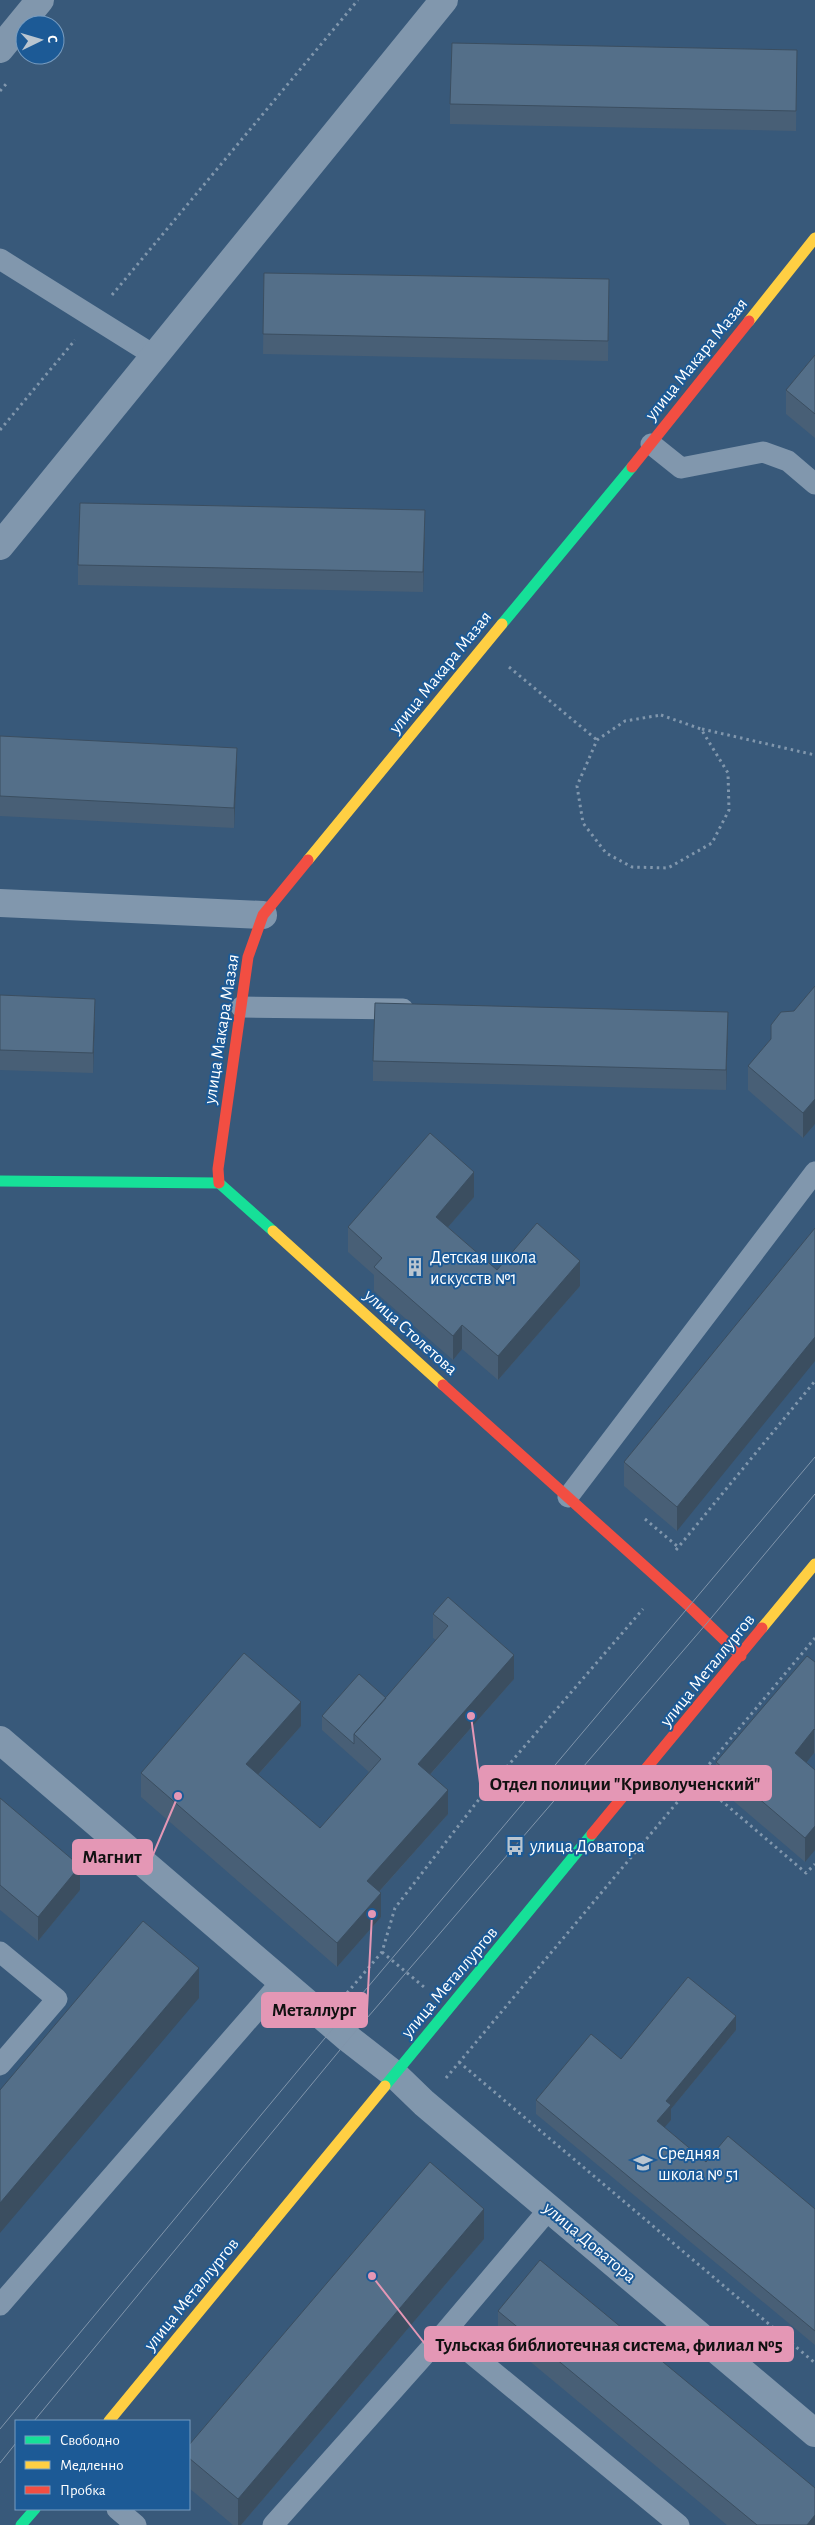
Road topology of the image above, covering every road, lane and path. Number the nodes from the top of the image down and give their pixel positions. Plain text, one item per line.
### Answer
1 (40, 0) edge
2 (358, 0) edge
3 (444, 0) edge
4 (0, 50) edge
5 (815, 238) edge
6 (0, 259) edge
7 (93, 317) junction
8 (154, 356) junction
9 (0, 430) edge
10 (651, 444) junction
11 (815, 484) edge
12 (0, 546) edge
13 (505, 663) dead end
14 (701, 729) junction
15 (597, 740) junction
16 (815, 755) edge
17 (0, 903) edge
18 (263, 915) junction
19 (241, 1007) junction
20 (422, 1009) edge
21 (815, 1172) edge
22 (0, 1181) edge
23 (219, 1183) junction
24 (815, 1381) edge
25 (568, 1497) junction
26 (815, 1564) edge
27 (664, 1584) junction
28 (815, 1638) edge
29 (741, 1656) junction
30 (0, 1740) edge
31 (696, 1779) junction
32 (815, 1864) edge
33 (0, 1952) edge
34 (282, 1981) junction
35 (326, 2019) junction
36 (459, 2062) junction
37 (0, 2064) edge
38 (394, 2074) junction
39 (424, 2103) junction
40 (550, 2208) junction
41 (0, 2305) edge
42 (445, 2332) junction
43 (815, 2363) edge
44 (110, 2420) edge
45 (815, 2432) edge
46 (34, 2510) edge
47 (118, 2510) edge
48 (21, 2525) edge
49 (136, 2525) edge
50 (272, 2525) edge
51 (679, 2525) edge

1 - 4 street
2 - 7 path
3 - 8 street
5 - 10 main road, улица Макара Мазая
6 - 7 lane
7 - 8 lane
7 - 9 path
8 - 12 street
10 - 11 lane
10 - 18 main road, улица Макара Мазая
13 - 15 path
14 - 15 path
14 - 15 path
14 - 16 path
17 - 18 street
18 - 19 main road, улица Макара Мазая
19 - 20 lane
19 - 23 main road, улица Макара Мазая
21 - 25 lane
22 - 23 main road
23 - 25 main road, улица Столетова
24 - 27 path
25 - 27 main road, улица Столетова
26 - 29 main road, улица Металлургов
27 - 29 main road, улица Столетова
27 - 35 path
28 - 31 path
29 - 38 main road, улица Металлургов
30 - 34 street, улица Доватора
31 - 32 path
31 - 36 path
33 - 37 lane
34 - 35 street, улица Доватора
34 - 41 lane
35 - 38 street, улица Доватора
36 - 39 path
36 - 43 path
38 - 39 street, улица Доватора
38 - 44 main road, улица Металлургов
39 - 40 street, улица Доватора
40 - 42 lane
40 - 45 street, улица Доватора
42 - 50 lane
42 - 51 lane
46 - 48 main road
47 - 49 lane

